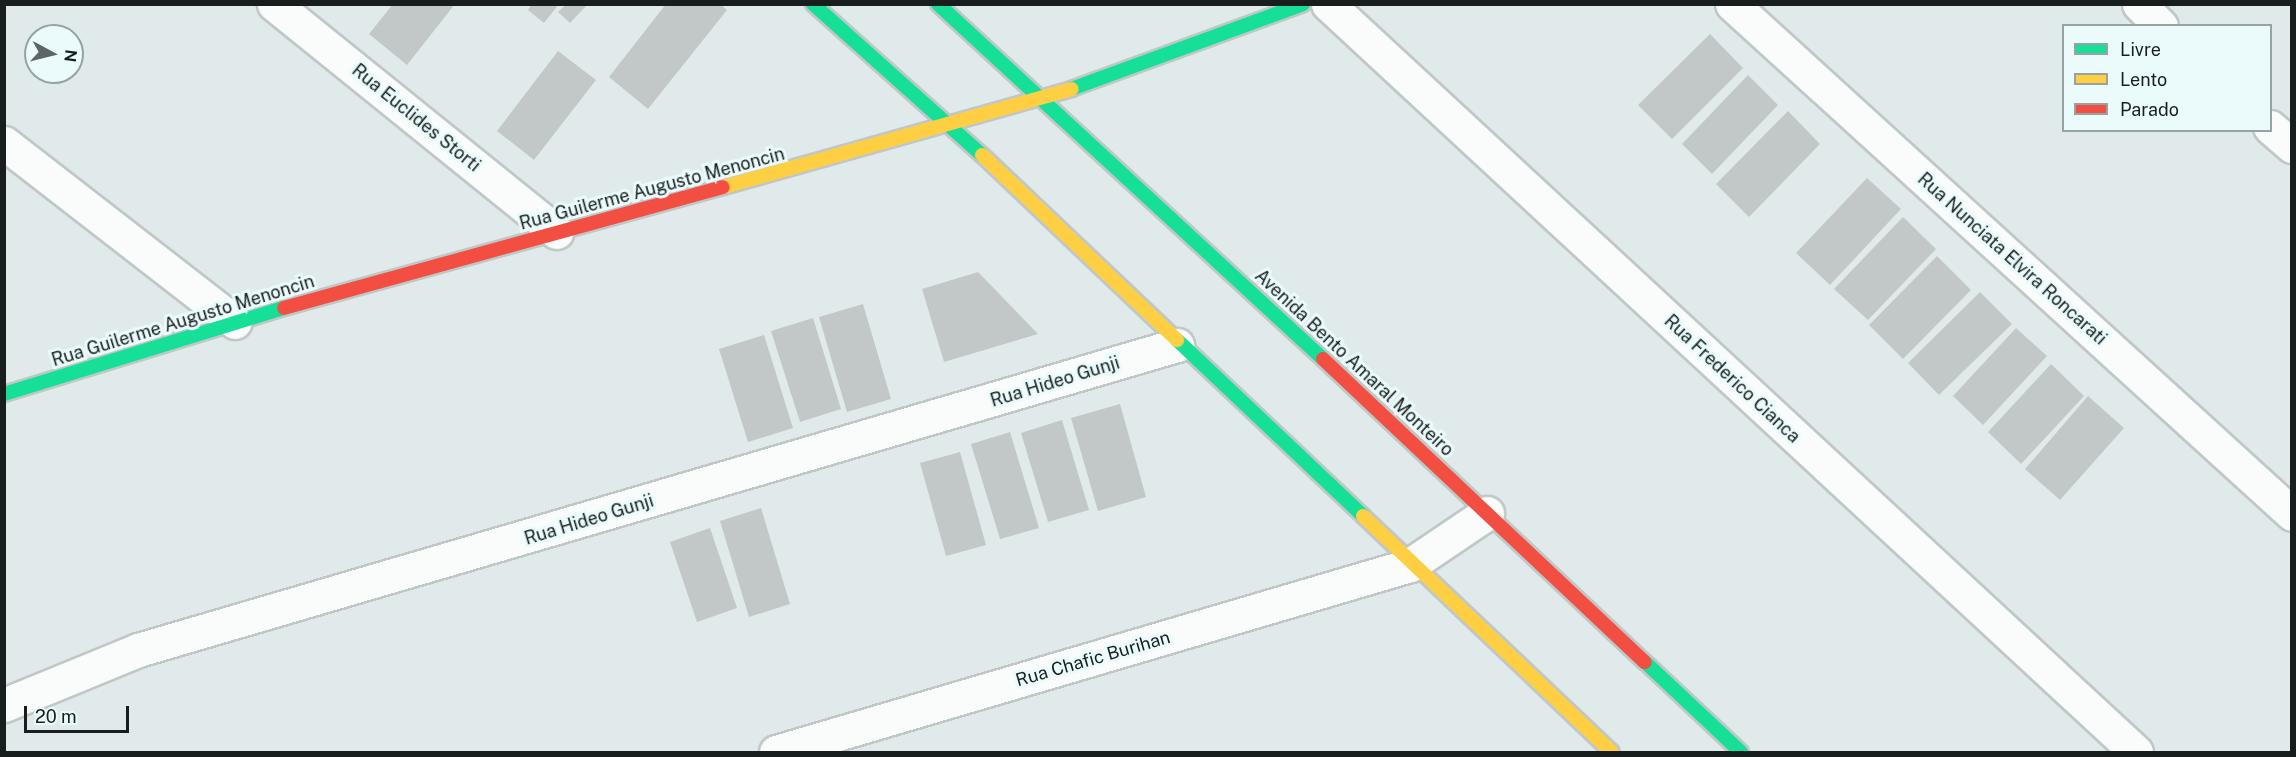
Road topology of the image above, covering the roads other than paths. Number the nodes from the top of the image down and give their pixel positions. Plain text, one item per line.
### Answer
1 (274, 4) edge
2 (813, 4) edge
3 (938, 4) edge
4 (1303, 4) edge
5 (1328, 4) edge
6 (1732, 4) edge
7 (2139, 4) edge
8 (2159, 24) edge
9 (1046, 98) junction
10 (950, 124) junction
11 (2272, 128) edge
12 (4, 143) edge
13 (2292, 146) edge
14 (557, 232) junction
15 (235, 322) junction
16 (1177, 345) junction
17 (4, 394) edge
18 (1487, 513) junction
19 (2292, 514) edge
20 (1410, 565) junction
21 (4, 705) edge
22 (776, 753) edge
23 (1612, 753) edge
24 (1741, 753) edge
25 (2136, 753) edge

1 - 14 street, Rua Euclides Storti
2 - 10 street
3 - 9 street, Avenida Bento Amaral Monteiro
4 - 9 street, Rua Guilerme Augusto Menoncin
5 - 25 street, Rua Frederico Cianca
6 - 19 street, Rua Nunciata Elvira Roncarati
7 - 8 street
9 - 10 street, Rua Guilerme Augusto Menoncin
9 - 18 street, Avenida Bento Amaral Monteiro
10 - 14 street, Rua Guilerme Augusto Menoncin
10 - 16 street
11 - 13 street
12 - 15 street
14 - 15 street, Rua Guilerme Augusto Menoncin
15 - 17 street, Rua Guilerme Augusto Menoncin
16 - 20 street
16 - 21 street, Rua Hideo Gunji
18 - 20 street, Rua Chafic Burihan
18 - 24 street, Avenida Bento Amaral Monteiro
20 - 22 street, Rua Chafic Burihan
20 - 23 street

